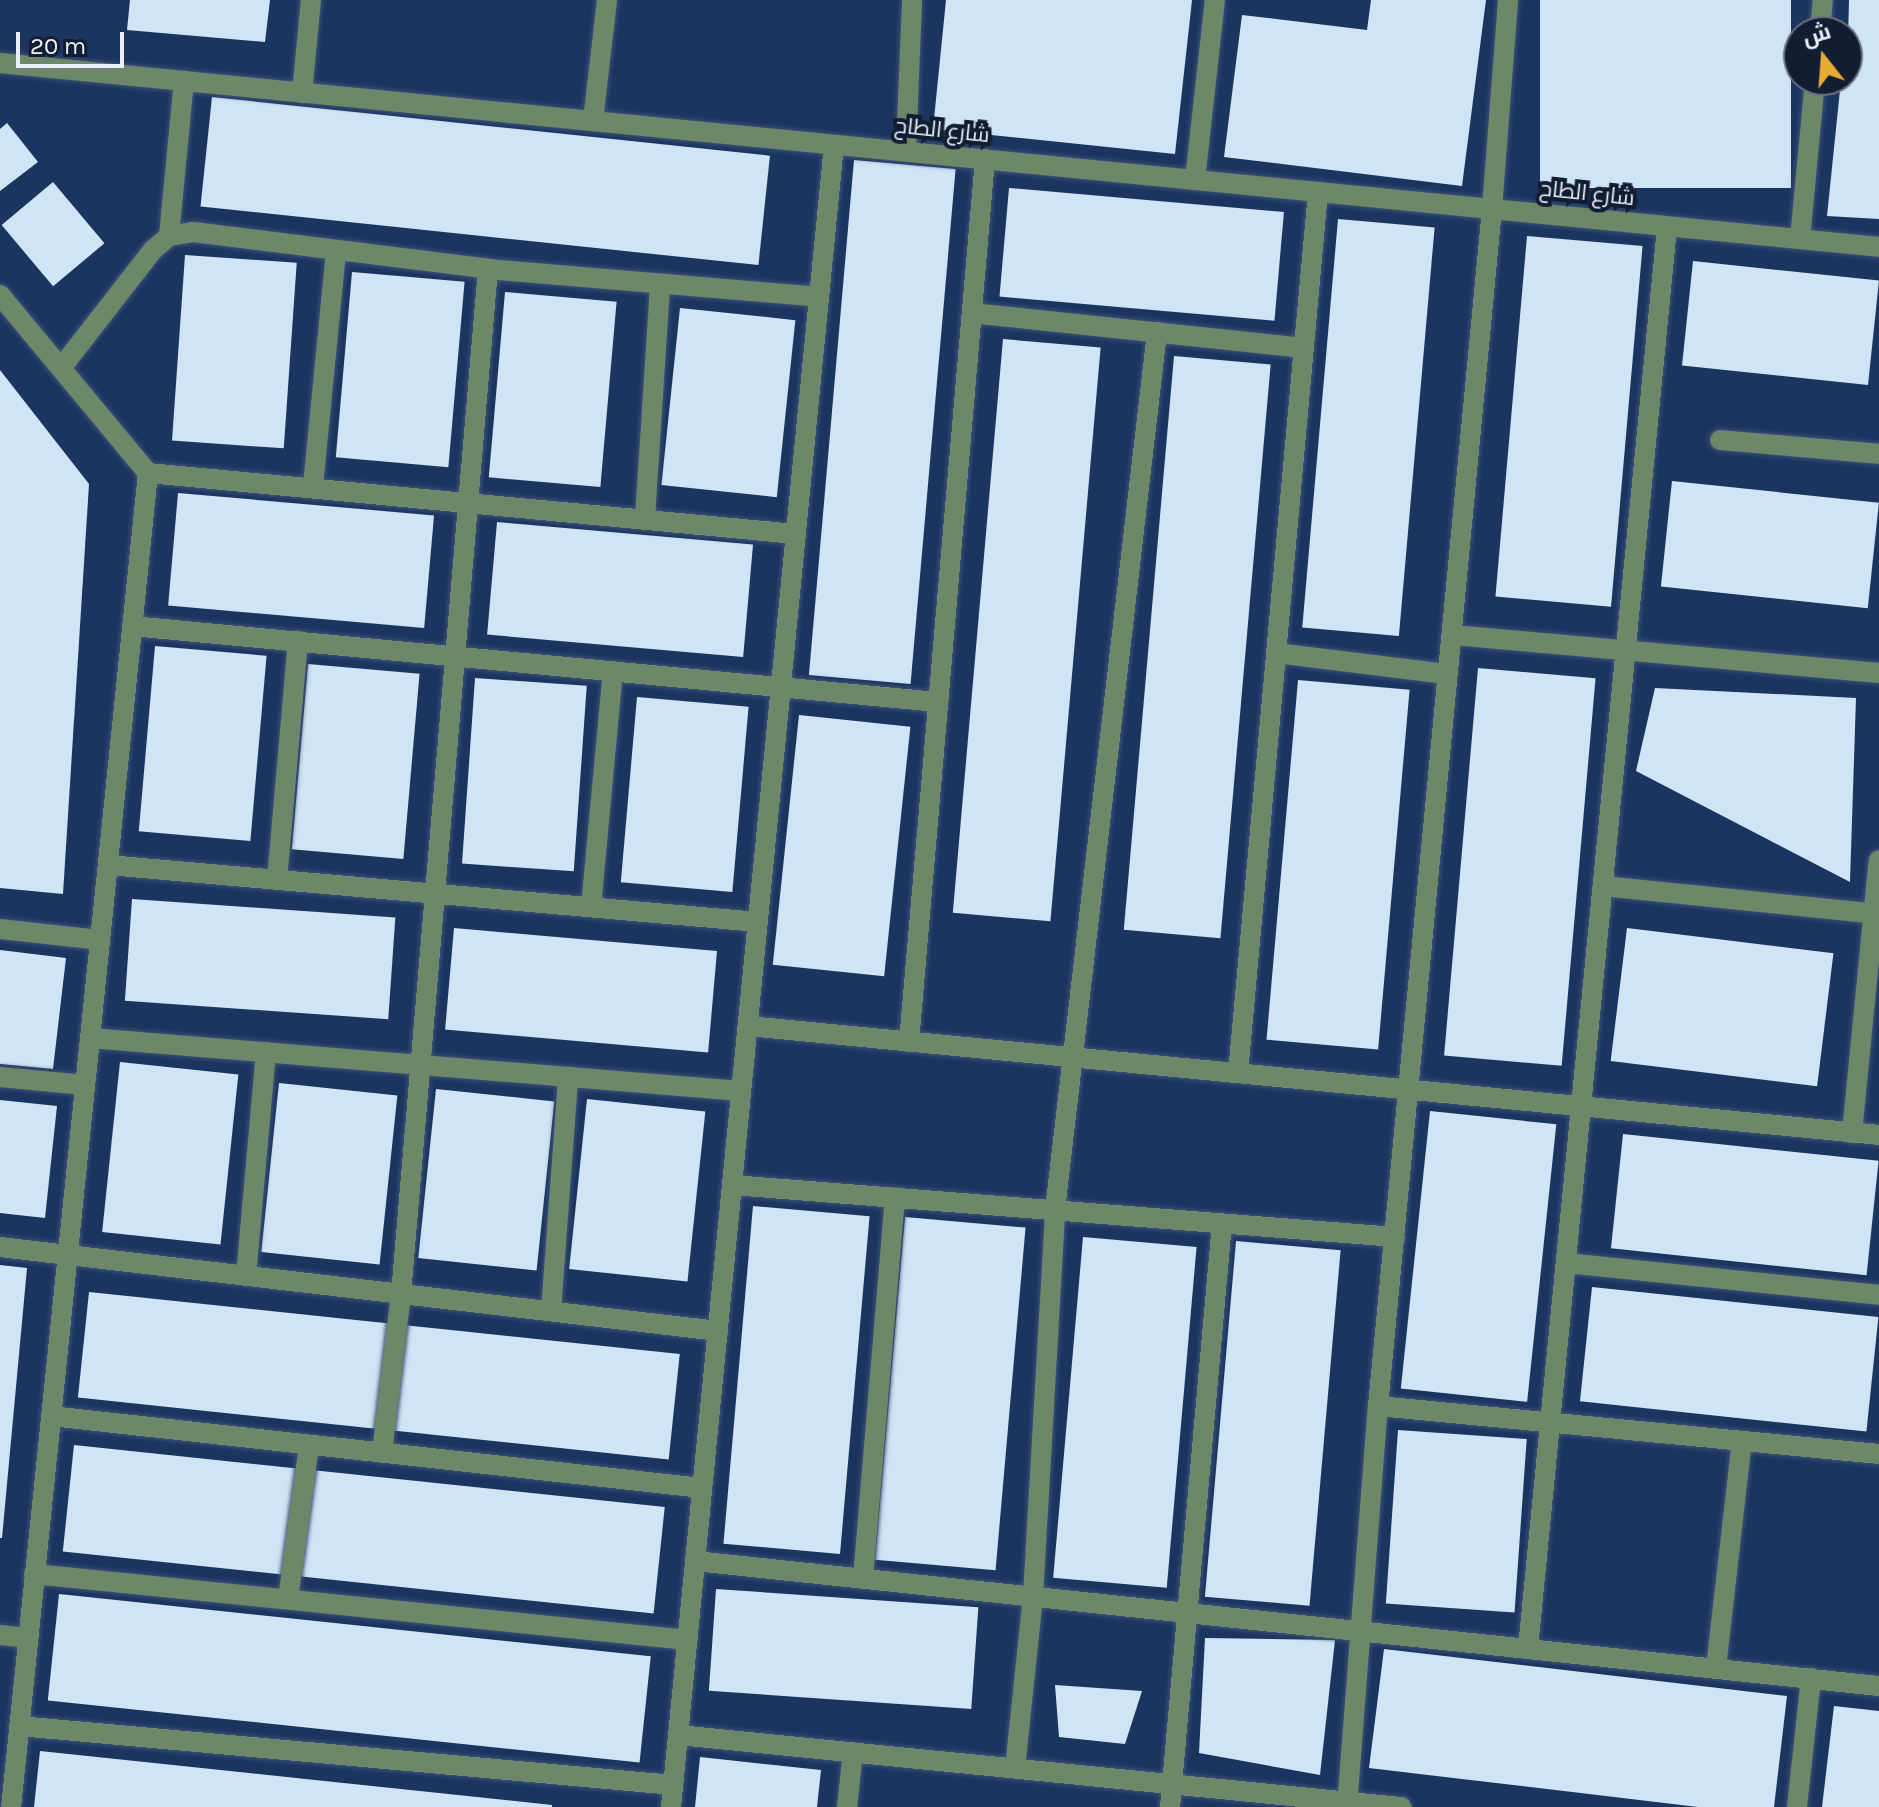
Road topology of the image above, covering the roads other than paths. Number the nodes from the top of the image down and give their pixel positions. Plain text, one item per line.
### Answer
1 (311, 0) edge
2 (607, 0) edge
3 (912, 0) edge
4 (1215, 0) edge
5 (1508, 0) edge
6 (0, 63) edge
7 (184, 81) junction
8 (302, 93) junction
9 (1813, 96) edge
10 (593, 121) junction
11 (834, 145) junction
12 (906, 151) junction
13 (985, 159) junction
14 (1195, 180) junction
15 (1318, 192) junction
16 (1492, 209) junction
17 (1667, 227) junction
18 (169, 236) junction
19 (1800, 239) junction
20 (1879, 247) edge
21 (336, 252) junction
22 (488, 269) junction
23 (660, 284) junction
24 (0, 295) edge
25 (819, 297) junction
26 (972, 313) junction
27 (1157, 332) junction
28 (1304, 348) junction
29 (61, 368) junction
30 (1720, 440) dead end
31 (1879, 454) edge
32 (148, 473) junction
33 (313, 486) junction
34 (469, 502) junction
35 (645, 518) junction
36 (796, 534) junction
37 (132, 626) junction
38 (1453, 635) junction
39 (298, 641) junction
40 (1626, 650) junction
41 (1276, 653) junction
42 (455, 656) junction
43 (613, 671) junction
44 (1879, 673) edge
45 (1447, 674) junction
46 (781, 687) junction
47 (938, 702) junction
48 (1879, 860) edge
49 (108, 865) junction
50 (277, 880) junction
51 (1603, 886) junction
52 (435, 894) junction
53 (591, 907) junction
54 (1876, 913) edge
55 (758, 922) junction
56 (0, 929) edge
57 (100, 940) junction
58 (748, 1026) junction
59 (90, 1038) junction
60 (909, 1042) junction
61 (266, 1052) junction
62 (1073, 1056) junction
63 (421, 1065) junction
64 (1238, 1073) junction
65 (0, 1077) edge
66 (568, 1077) junction
67 (85, 1085) junction
68 (741, 1091) junction
69 (1409, 1092) junction
70 (1581, 1106) junction
71 (1852, 1133) junction
72 (1879, 1135) edge
73 (732, 1185) junction
74 (895, 1197) junction
75 (1055, 1210) junction
76 (1222, 1223) junction
77 (1395, 1237) junction
78 (0, 1247) edge
79 (68, 1254) junction
80 (1566, 1263) junction
81 (246, 1276) junction
82 (401, 1294) junction
83 (1879, 1295) edge
84 (551, 1311) junction
85 (718, 1331) junction
86 (1378, 1406) junction
87 (51, 1416) junction
88 (1550, 1423) junction
89 (1742, 1441) junction
90 (309, 1445) junction
91 (382, 1453) junction
92 (1879, 1454) edge
93 (702, 1488) junction
94 (695, 1561) junction
95 (34, 1574) junction
96 (863, 1578) junction
97 (1033, 1596) junction
98 (288, 1599) junction
99 (1188, 1612) junction
100 (1363, 1631) junction
101 (0, 1635) edge
102 (28, 1638) junction
103 (688, 1640) junction
104 (1528, 1648) junction
105 (1716, 1668) junction
106 (1811, 1678) junction
107 (1879, 1686) edge
108 (19, 1726) junction
109 (678, 1735) junction
110 (853, 1752) junction
111 (1015, 1768) junction
112 (1172, 1784) junction
113 (673, 1785) junction
114 (1348, 1804) edge
115 (11, 1807) edge
116 (671, 1807) edge
117 (847, 1807) edge
118 (1170, 1807) edge
119 (1401, 1807) edge
120 (1797, 1807) edge

1 - 8 street
2 - 10 street
3 - 12 street
4 - 14 street
5 - 16 street
6 - 7 street, شارع الطاح
7 - 8 street, شارع الطاح
7 - 18 street
8 - 10 street, شارع الطاح
9 - 19 street
10 - 11 street, شارع الطاح
11 - 12 street, شارع الطاح
11 - 25 street
12 - 13 street, شارع الطاح
13 - 14 street, شارع الطاح
13 - 26 street
14 - 15 street, شارع الطاح
15 - 16 street, شارع الطاح
15 - 28 street
16 - 17 street, شارع الطاح
16 - 38 street
17 - 19 street, شارع الطاح
17 - 40 street
18 - 21 street
18 - 29 street
19 - 20 street, شارع الطاح
21 - 22 street
21 - 33 street
22 - 23 street
22 - 34 street
23 - 25 street
23 - 35 street
24 - 29 street
25 - 36 street
26 - 27 street
26 - 47 street
27 - 28 street
27 - 62 street
28 - 41 street
29 - 32 street
30 - 31 street
32 - 33 street
32 - 37 street
33 - 34 street
34 - 35 street
34 - 42 street
35 - 36 street
36 - 46 street
37 - 39 street
37 - 49 street
38 - 40 street
38 - 45 street
39 - 42 street
39 - 50 street
40 - 44 street
40 - 51 street
41 - 45 street
41 - 64 street
42 - 43 street
42 - 52 street
43 - 46 street
43 - 53 street
45 - 69 street
46 - 47 street
46 - 55 street
47 - 60 street
48 - 54 street
49 - 50 street
49 - 57 street
50 - 52 street
51 - 54 street
51 - 70 street
52 - 53 street
52 - 63 street
53 - 55 street
54 - 71 street
55 - 58 street
56 - 57 street
57 - 59 street
58 - 60 street
58 - 68 street
59 - 61 street
59 - 67 street
60 - 62 street
61 - 63 street
61 - 81 street
62 - 64 street
62 - 75 street
63 - 66 street
63 - 82 street
64 - 69 street
65 - 67 street
66 - 68 street
66 - 84 street
67 - 79 street
68 - 73 street
69 - 70 street
69 - 77 street
70 - 71 street
70 - 80 street
71 - 72 street
73 - 74 street
73 - 85 street
74 - 75 street
74 - 96 street
75 - 76 street
75 - 97 street
76 - 77 street
76 - 99 street
77 - 86 street
78 - 79 street
79 - 81 street
79 - 87 street
80 - 83 street
80 - 88 street
81 - 82 street
82 - 84 street
82 - 91 street
84 - 85 street
85 - 93 street
86 - 88 street
86 - 100 street
87 - 90 street
87 - 95 street
88 - 89 street
88 - 104 street
89 - 92 street
89 - 105 street
90 - 91 street
90 - 98 street
91 - 93 street
93 - 94 street
94 - 96 street
94 - 103 street
95 - 98 street
95 - 102 street
96 - 97 street
97 - 99 street
97 - 111 street
98 - 103 street
99 - 100 street
99 - 112 street
100 - 104 street
100 - 114 street
101 - 102 street
102 - 108 street
103 - 109 street
104 - 105 street
105 - 106 street
106 - 107 street
106 - 120 street
108 - 113 street
108 - 115 street
109 - 110 street
109 - 113 street
110 - 111 street
110 - 117 street
111 - 112 street
112 - 114 street
112 - 118 street
113 - 116 street
114 - 119 street

